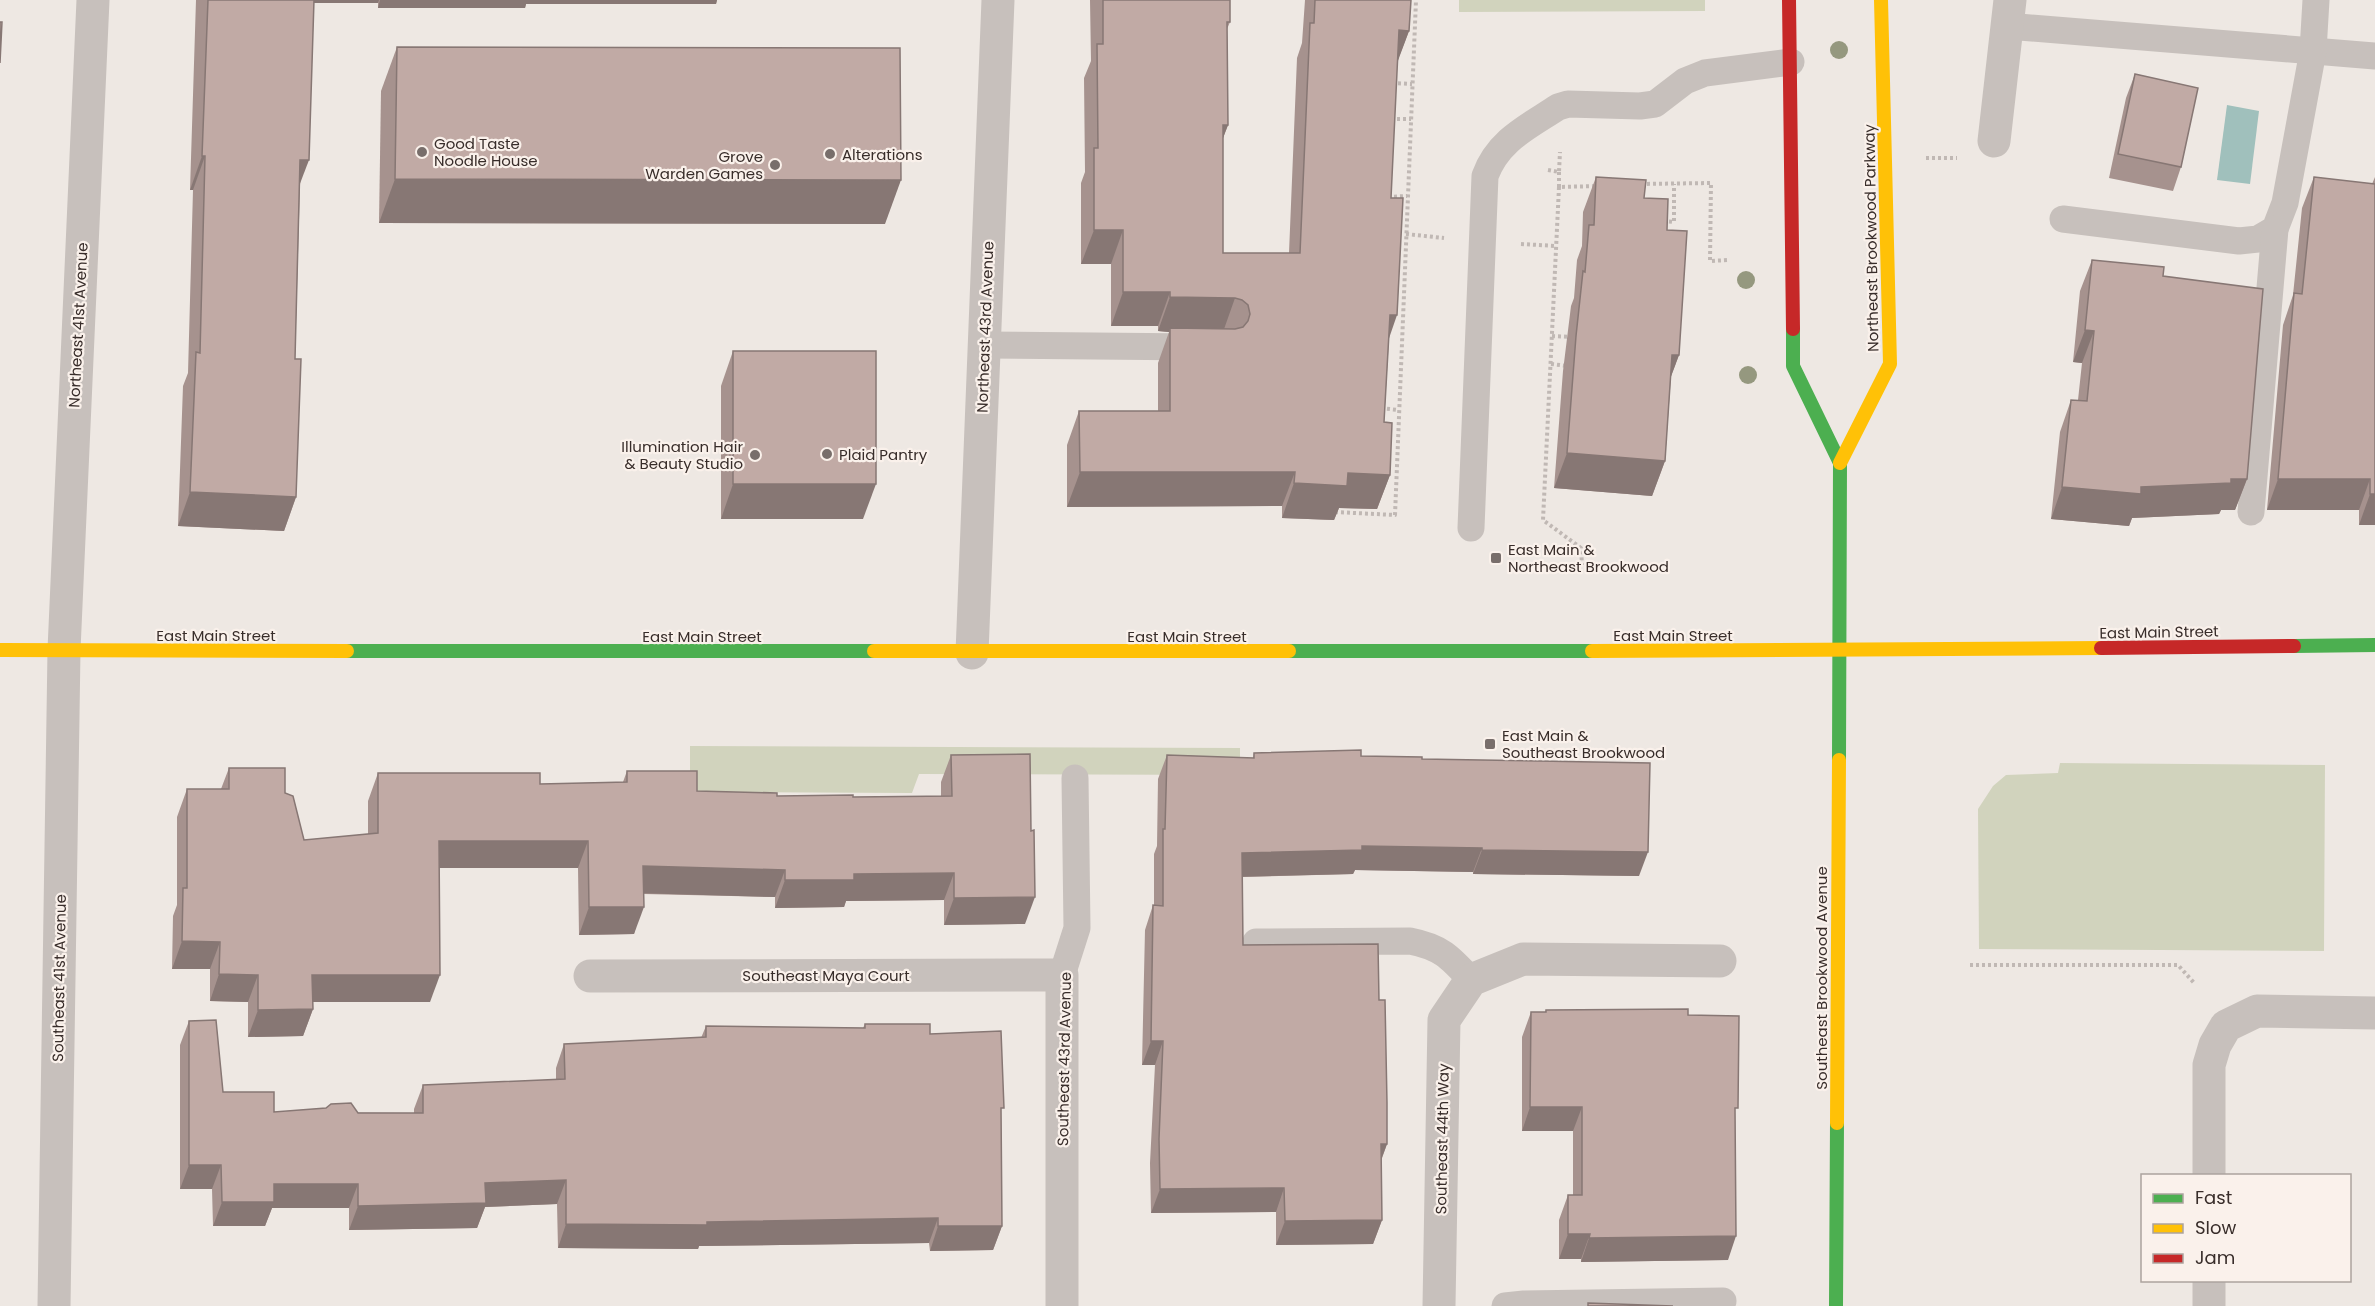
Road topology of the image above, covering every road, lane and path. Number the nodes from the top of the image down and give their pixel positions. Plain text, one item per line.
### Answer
1 (93, 0) edge
2 (998, 0) edge
3 (1416, 0) edge
4 (1789, 0) edge
5 (1881, 0) edge
6 (2316, 0) edge
7 (2009, 13) edge
8 (2313, 51) junction
9 (2375, 56) edge
10 (1791, 62) junction
11 (1386, 82) edge
12 (1412, 84) junction
13 (1384, 119) edge
14 (1411, 119) junction
15 (1994, 141) joint
16 (1560, 142) dead end
17 (1886, 157) junction
18 (1548, 170) dead end
19 (1559, 172) junction
20 (1639, 184) edge
21 (1674, 184) junction
22 (1605, 185) edge
23 (1559, 187) junction
24 (1407, 196) junction
25 (1381, 201) edge
26 (2063, 219) dead end
27 (1653, 221) edge
28 (2275, 230) junction
29 (1728, 260) dead end
30 (1396, 287) edge
31 (1404, 288) junction
32 (1552, 336) junction
33 (1573, 337) edge
34 (984, 345) junction
35 (1222, 348) edge
36 (1551, 364) junction
37 (1571, 366) edge
38 (1375, 408) edge
39 (1398, 410) junction
40 (1840, 463) junction
41 (1335, 512) edge
42 (2251, 512) dead end
43 (1471, 528) dead end
44 (1582, 565) dead end
45 (2375, 645) edge
46 (0, 650) edge
47 (64, 650) junction
48 (1838, 650) junction
49 (972, 653) junction
50 (1076, 778) dead end
51 (1256, 942) edge
52 (1720, 962) dead end
53 (1970, 965) dead end
54 (1062, 975) junction
55 (590, 976) dead end
56 (1472, 981) junction
57 (2195, 984) dead end
58 (2375, 1012) edge
59 (2209, 1174) edge
60 (2209, 1282) edge
61 (1723, 1301) dead end
62 (54, 1306) edge
63 (1062, 1306) edge
64 (1439, 1306) edge
65 (1505, 1306) edge
66 (1836, 1306) edge
67 (2209, 1306) edge

1 - 47 street, Northeast 41st Avenue
2 - 34 street, Northeast 43rd Avenue
3 - 12 path
4 - 10 main road, Northeast Brookwood Parkway
5 - 17 main road, Northeast Brookwood Parkway
6 - 8 lane
7 - 8 lane
7 - 15 street
8 - 9 lane
8 - 28 lane
10 - 40 main road, Northeast Brookwood Parkway
10 - 43 lane
11 - 12 path
12 - 14 path
13 - 14 path
14 - 24 path
15 - 17 path
16 - 19 path
17 - 40 main road, Northeast Brookwood Parkway
18 - 19 path
19 - 23 path
20 - 21 path
21 - 27 path
21 - 29 path
22 - 23 path
23 - 32 path
24 - 25 path
24 - 31 path
26 - 28 lane
28 - 42 lane
30 - 31 path
31 - 39 path
32 - 33 path
32 - 36 path
34 - 35 lane
34 - 49 street, Northeast 43rd Avenue
36 - 37 path
36 - 44 path
38 - 39 path
39 - 41 path
40 - 48 main road, Northeast Brookwood Parkway
45 - 48 main road, East Main Street
46 - 47 main road, East Main Street
47 - 49 main road, East Main Street
47 - 62 street, Southeast 41st Avenue
48 - 49 main road, East Main Street
48 - 66 main road, Southeast Brookwood Avenue
50 - 54 lane, Southeast 43rd Avenue
51 - 56 lane
52 - 56 street
53 - 57 path
54 - 55 street, Southeast Maya Court
54 - 63 street, Southeast 43rd Avenue
56 - 64 street, Southeast 44th Way
58 - 59 street
60 - 67 street
61 - 65 lane

